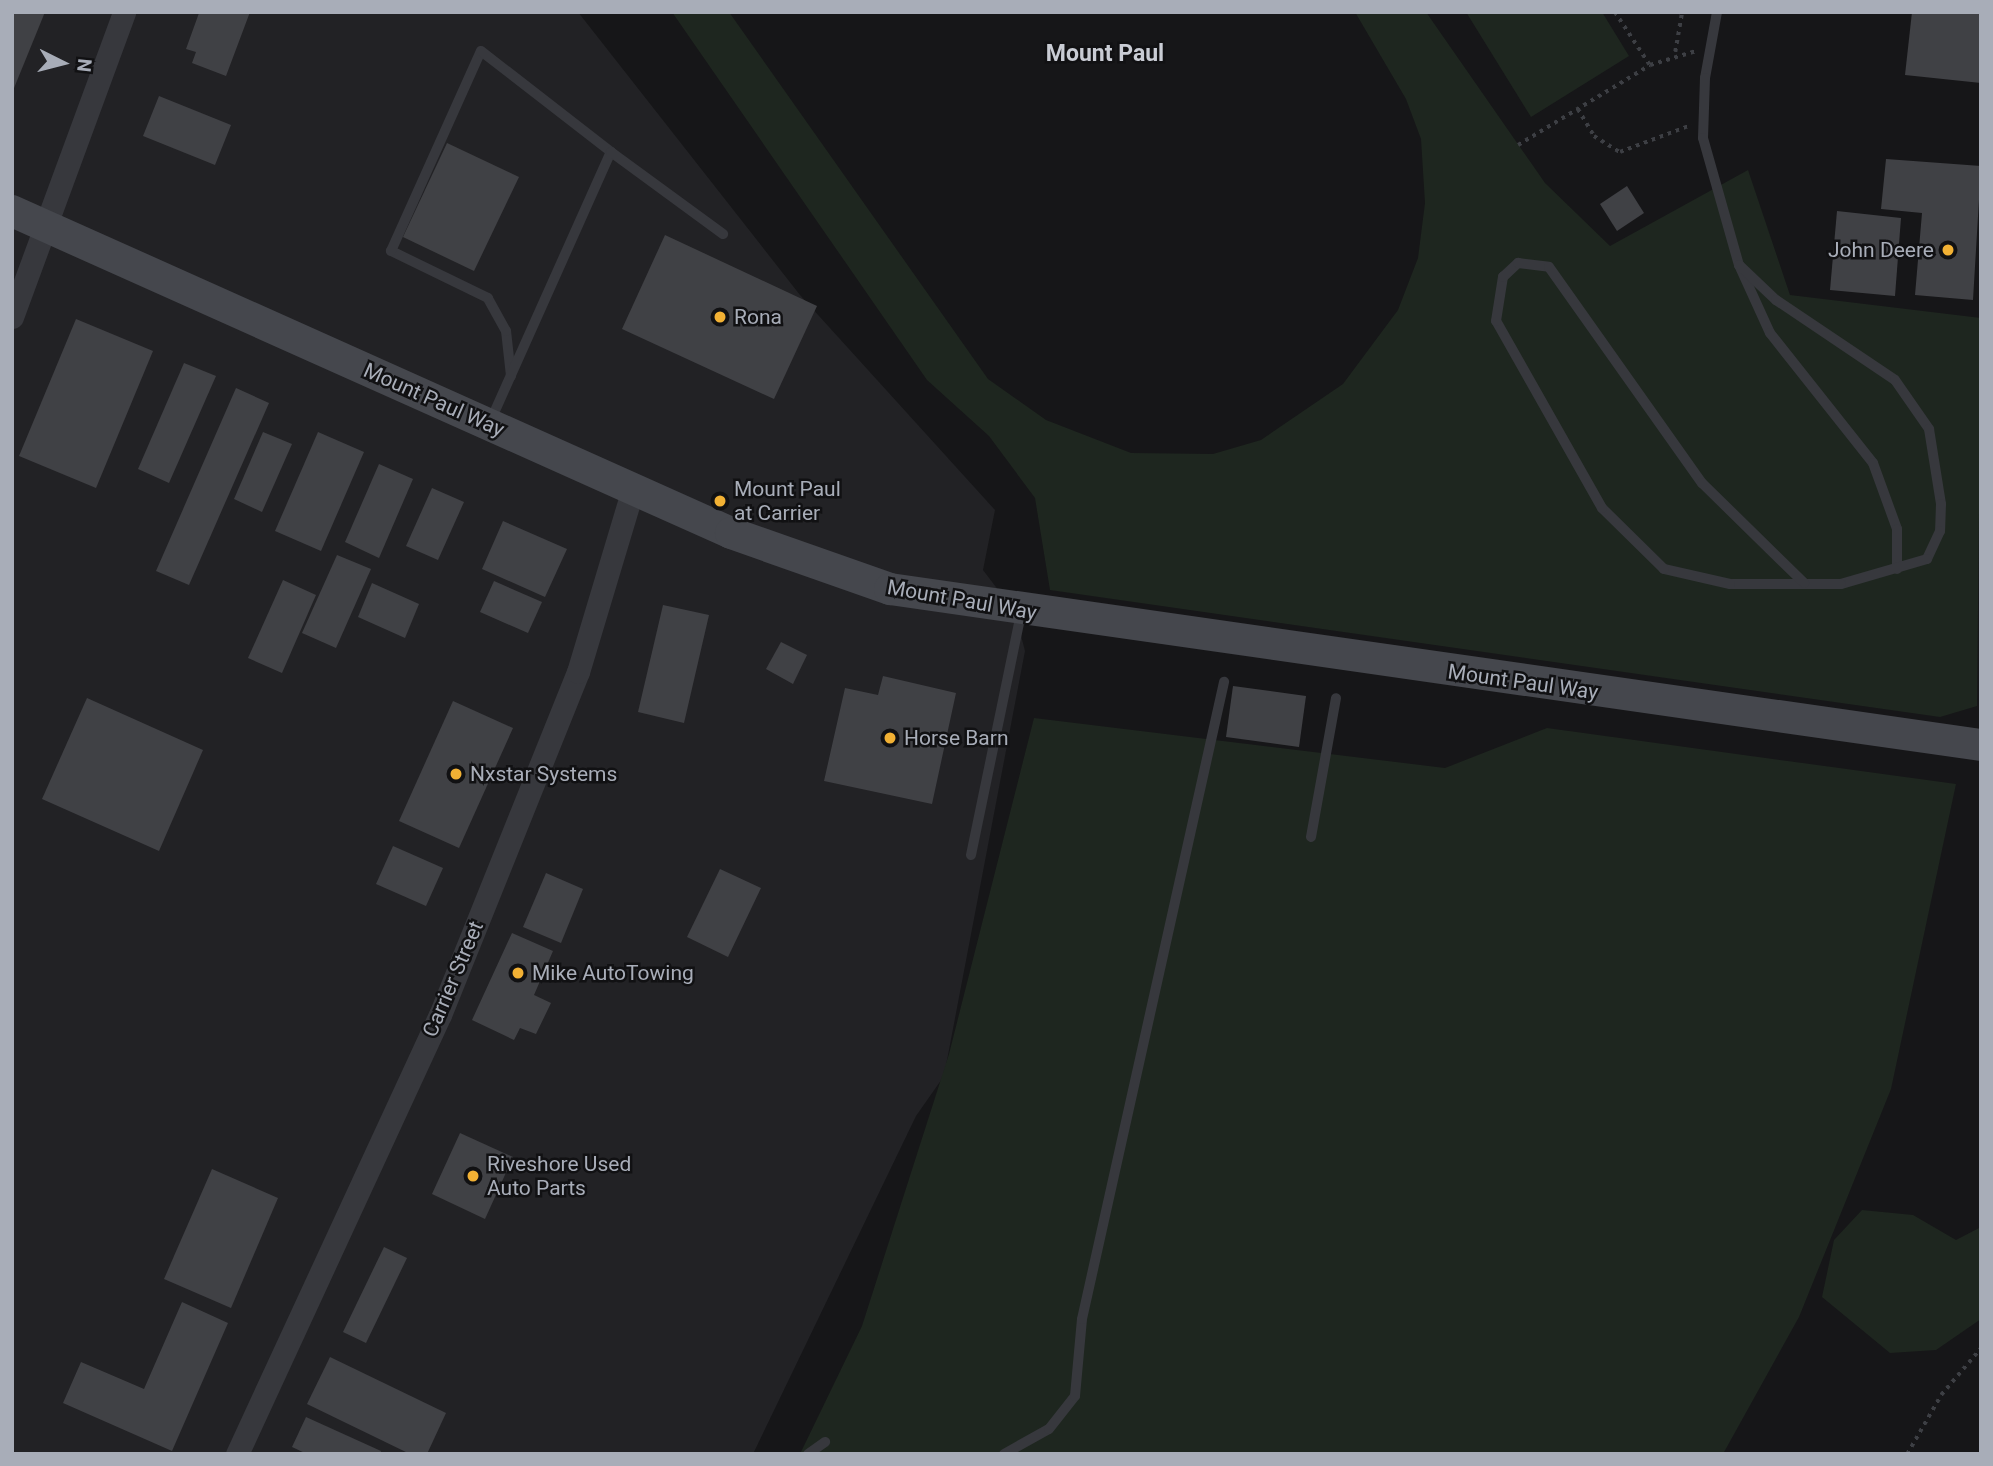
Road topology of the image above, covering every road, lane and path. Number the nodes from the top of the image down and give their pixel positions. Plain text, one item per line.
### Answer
1 (124, 12) edge
2 (1615, 12) edge
3 (1682, 12) edge
4 (1717, 12) edge
5 (1675, 52) junction
6 (1709, 53) junction
7 (1650, 65) junction
8 (1578, 109) junction
9 (1702, 120) junction
10 (1518, 145) dead end
11 (611, 152) junction
12 (12, 211) edge
13 (47, 227) junction
14 (723, 234) dead end
15 (1739, 265) junction
16 (12, 317) edge
17 (511, 376) junction
18 (489, 425) junction
19 (633, 489) junction
20 (1897, 569) junction
21 (1804, 583) junction
22 (1021, 612) junction
23 (1224, 682) dead end
24 (1336, 698) dead end
25 (1981, 745) edge
26 (1311, 837) dead end
27 (971, 855) dead end
28 (1981, 1348) edge
29 (825, 1442) dead end
30 (237, 1454) edge
31 (808, 1454) edge
32 (1004, 1454) edge
33 (1907, 1454) edge

1 - 13 street
2 - 7 path
3 - 5 path
4 - 6 lane
5 - 6 path
5 - 7 path
6 - 9 lane
7 - 8 path
8 - 9 path
8 - 10 path
9 - 15 lane
11 - 14 lane
11 - 17 lane
11 - 17 lane
12 - 13 street, Mount Paul Way
13 - 16 street
13 - 18 street, Mount Paul Way
15 - 20 lane
15 - 20 lane
17 - 18 lane
18 - 19 street, Mount Paul Way
19 - 22 street, Mount Paul Way
19 - 30 street, Carrier Street
20 - 21 lane
21 - 21 lane
22 - 25 street, Mount Paul Way
22 - 27 lane
23 - 32 lane
24 - 26 lane
28 - 33 path
29 - 31 lane

